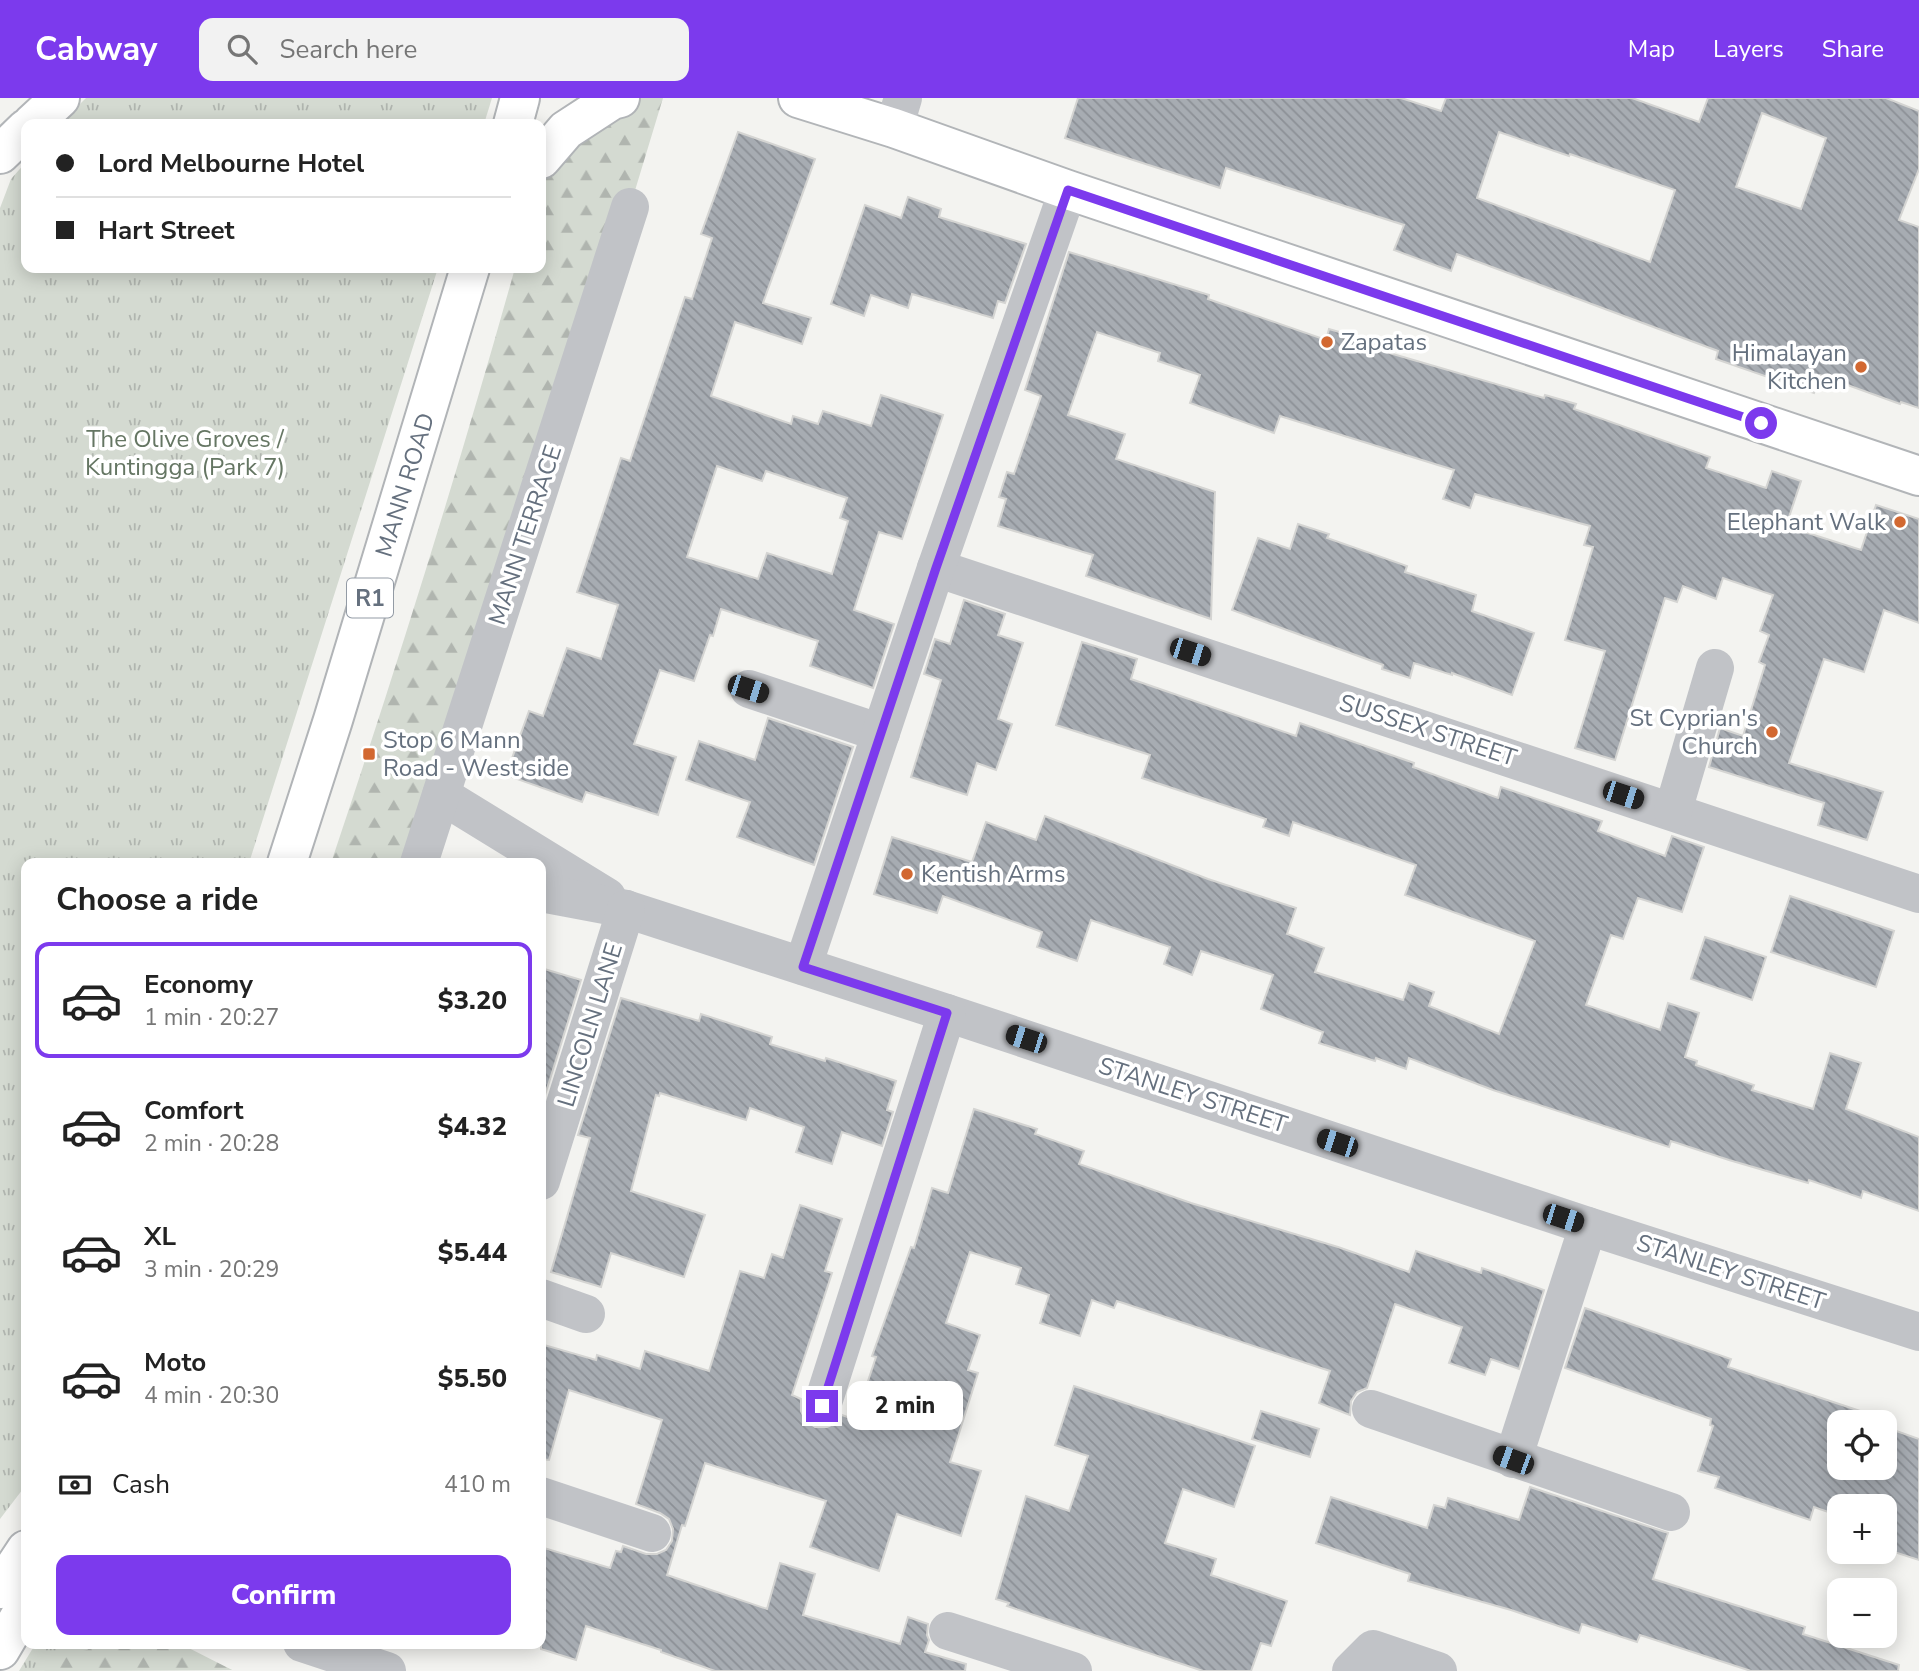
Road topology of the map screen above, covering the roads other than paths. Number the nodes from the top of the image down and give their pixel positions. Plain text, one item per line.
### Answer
1 (60, 98) edge
2 (520, 98) edge
3 (620, 98) edge
4 (798, 98) edge
5 (898, 113) edge
6 (37, 119) edge
7 (514, 119) edge
8 (21, 134) edge
9 (0, 153) edge
10 (546, 153) edge
11 (1068, 190) junction
12 (630, 207) dead end
13 (469, 273) edge
14 (485, 273) edge
15 (438, 376) junction
16 (1919, 476) edge
17 (936, 568) junction
18 (1715, 668) dead end
19 (748, 689) dead end
20 (881, 733) junction
21 (441, 794) junction
22 (1673, 811) junction
23 (289, 858) edge
24 (421, 858) edge
25 (544, 858) edge
26 (546, 859) edge
27 (546, 893) edge
28 (1919, 894) edge
29 (626, 909) junction
30 (803, 967) junction
31 (947, 1013) junction
32 (546, 1165) edge
33 (1588, 1226) junction
34 (546, 1300) edge
35 (586, 1314) dead end
36 (1919, 1332) edge
37 (822, 1406) dead end
38 (1371, 1409) dead end
39 (1513, 1460) junction
40 (546, 1498) edge
41 (1671, 1512) dead end
42 (21, 1533) edge
43 (652, 1533) dead end
44 (0, 1556) edge
45 (21, 1558) edge
46 (0, 1589) edge
47 (21, 1614) edge
48 (948, 1631) dead end
49 (320, 1649) edge
50 (0, 1650) edge
51 (1362, 1660) edge
52 (387, 1671) edge
53 (1073, 1671) edge
54 (1438, 1671) edge

1 - 6 main road
2 - 7 main road
3 - 10 main road
4 - 5 main road
5 - 11 main road
8 - 9 main road
11 - 16 main road
11 - 17 street
12 - 21 street, MANN TERRACE
13 - 15 main road, MANN ROAD / R1
14 - 15 main road
15 - 23 main road, MANN ROAD / R1
17 - 20 street
17 - 22 street, SUSSEX STREET
18 - 22 street
19 - 20 street
20 - 30 street
21 - 24 street, MANN TERRACE
21 - 25 street, STANLEY STREET
22 - 28 street, SUSSEX STREET
26 - 29 street, STANLEY STREET
27 - 29 street, STANLEY STREET
29 - 30 street, STANLEY STREET
29 - 32 street, LINCOLN LANE
30 - 31 street, STANLEY STREET
31 - 33 street, STANLEY STREET
31 - 37 street
33 - 36 street, STANLEY STREET
33 - 39 street
34 - 35 street
38 - 39 street
39 - 41 street
40 - 43 street
42 - 44 main road
45 - 46 main road
47 - 50 main road
48 - 53 street
49 - 52 street
51 - 54 street

